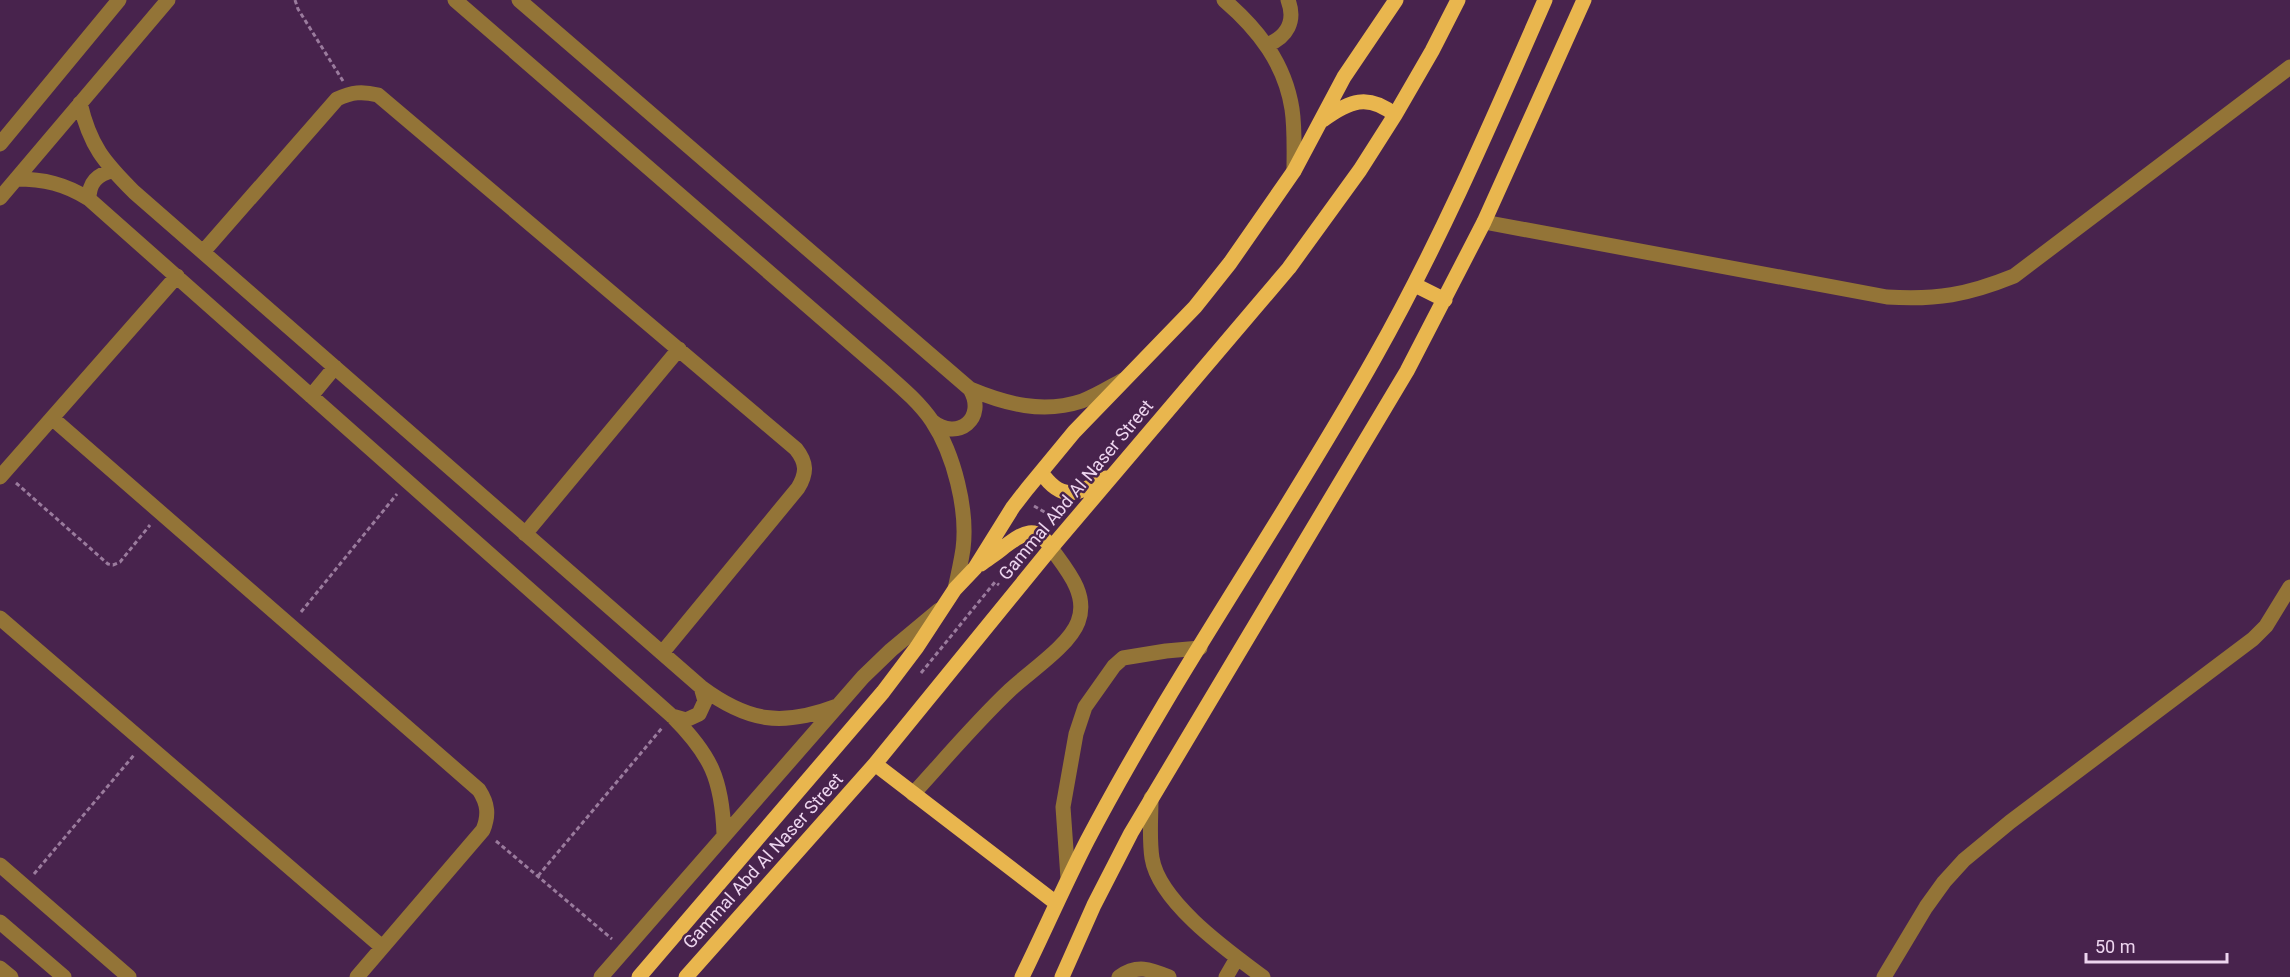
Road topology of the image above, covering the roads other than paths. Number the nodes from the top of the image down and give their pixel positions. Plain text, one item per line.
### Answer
1 (119, 0) edge
2 (168, 0) edge
3 (455, 0) edge
4 (519, 0) edge
5 (1224, 0) edge
6 (1288, 0) edge
7 (1396, 0) edge
8 (1458, 0) edge
9 (1545, 0) edge
10 (1584, 0) edge
11 (1267, 45) junction
12 (2290, 67) edge
13 (80, 104) junction
14 (1395, 115) junction
15 (1318, 123) junction
16 (0, 144) edge
17 (113, 171) junction
18 (1294, 171) junction
19 (16, 179) junction
20 (0, 198) edge
21 (89, 199) junction
22 (1484, 222) junction
23 (203, 252) junction
24 (177, 276) junction
25 (1415, 285) junction
26 (1445, 300) junction
27 (679, 349) junction
28 (335, 367) junction
29 (1126, 378) junction
30 (970, 389) junction
31 (311, 396) junction
32 (52, 418) junction
33 (932, 421) junction
34 (1118, 471) junction
35 (1041, 472) junction
36 (2, 475) edge
37 (525, 534) junction
38 (1051, 548) junction
39 (975, 568) junction
40 (2290, 587) edge
41 (952, 596) junction
42 (0, 618) edge
43 (1200, 648) junction
44 (662, 653) junction
45 (701, 687) junction
46 (837, 706) junction
47 (672, 716) junction
48 (875, 764) junction
49 (913, 794) junction
50 (1151, 798) junction
51 (724, 834) junction
52 (1, 869) edge
53 (1068, 878) junction
54 (1056, 903) junction
55 (0, 922) edge
56 (382, 947) junction
57 (1237, 958) junction
58 (0, 968) edge
59 (11, 977) edge
60 (64, 977) edge
61 (129, 977) edge
62 (357, 977) edge
63 (601, 977) edge
64 (639, 977) edge
65 (686, 977) edge
66 (1022, 977) edge
67 (1062, 977) edge
68 (1119, 977) edge
69 (1169, 977) edge
70 (1226, 977) edge
71 (1263, 977) edge
72 (1884, 977) edge

1 - 16 street
2 - 13 street
3 - 33 street
4 - 30 street
5 - 11 street
6 - 11 street
7 - 15 main road, Gammal Abd Al Naser Street
8 - 14 main road, Gammal Abd Al Naser Street
9 - 25 main road
10 - 22 main road
11 - 18 street
12 - 22 street
13 - 17 street
13 - 19 street
14 - 15 main road
14 - 34 main road, Gammal Abd Al Naser Street
15 - 18 main road, Gammal Abd Al Naser Street
17 - 21 street
17 - 23 street
18 - 29 main road, Gammal Abd Al Naser Street
19 - 20 street
19 - 21 street
21 - 24 street
22 - 26 main road
23 - 27 street
23 - 28 street
24 - 31 street
24 - 32 street
25 - 26 main road
25 - 43 main road
26 - 50 main road
27 - 37 street
27 - 44 street
28 - 31 street
28 - 37 street
29 - 30 street
29 - 35 main road, Gammal Abd Al Naser Street
30 - 33 street
31 - 47 street
32 - 36 street
32 - 56 street
33 - 41 street
34 - 35 main road
34 - 38 main road, Gammal Abd Al Naser Street
35 - 39 main road, Gammal Abd Al Naser Street
37 - 44 street
38 - 39 main road
38 - 48 main road, Gammal Abd Al Naser Street
38 - 49 street
39 - 41 main road, Gammal Abd Al Naser Street
40 - 72 street
41 - 46 street
41 - 64 main road, Gammal Abd Al Naser Street
42 - 56 street
43 - 53 main road
43 - 53 street
44 - 45 street
45 - 46 street
45 - 47 street
46 - 51 street
47 - 51 street
48 - 49 main road
48 - 65 main road, Gammal Abd Al Naser Street
49 - 54 main road
50 - 57 street
50 - 67 main road
51 - 63 street
52 - 61 street
53 - 54 main road
54 - 66 main road
55 - 60 street
56 - 62 street
57 - 70 street
57 - 71 street
58 - 59 street
68 - 69 street

